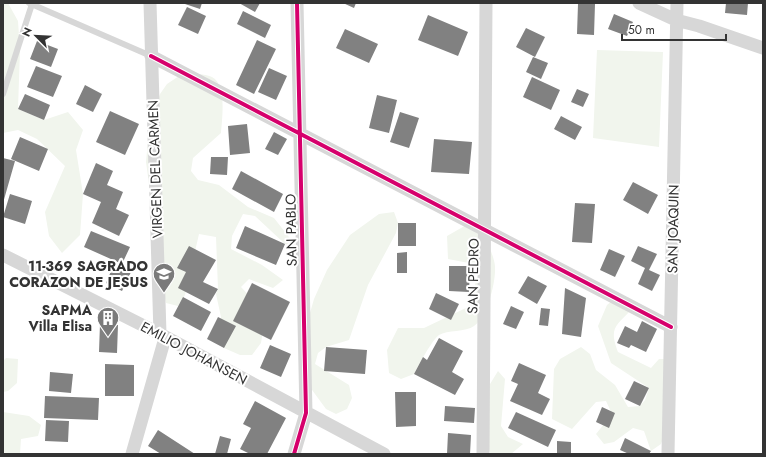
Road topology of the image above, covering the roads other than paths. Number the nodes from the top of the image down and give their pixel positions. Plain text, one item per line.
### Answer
1 (150, 3) edge
2 (297, 3) edge
3 (486, 3) edge
4 (639, 3) edge
5 (677, 3) edge
6 (31, 4) edge
7 (676, 20) junction
8 (763, 48) edge
9 (152, 56) junction
10 (3, 94) edge
11 (299, 134) junction
12 (485, 231) junction
13 (3, 255) edge
14 (671, 327) junction
15 (163, 336) junction
16 (306, 413) junction
17 (132, 454) edge
18 (294, 454) edge
19 (384, 454) edge
20 (482, 454) edge
21 (668, 454) edge

1 - 9 street, VIRGEN DEL CARMEN
2 - 11 street, SAN PABLO
3 - 12 street, SAN PEDRO
4 - 7 street
5 - 7 street, SAN JOAQUIN
6 - 9 lane
6 - 10 lane
7 - 8 street
7 - 14 street, SAN JOAQUIN
9 - 11 street
9 - 15 street, VIRGEN DEL CARMEN
11 - 12 street
11 - 16 street, SAN PABLO
12 - 14 street
12 - 20 street, SAN PEDRO
13 - 15 street, EMILIO JOHANSEN
14 - 21 street, SAN JOAQUIN
15 - 16 street, EMILIO JOHANSEN
15 - 17 street, VIRGEN DEL CARMEN
16 - 18 street, SAN PABLO
16 - 19 street, EMILIO JOHANSEN

